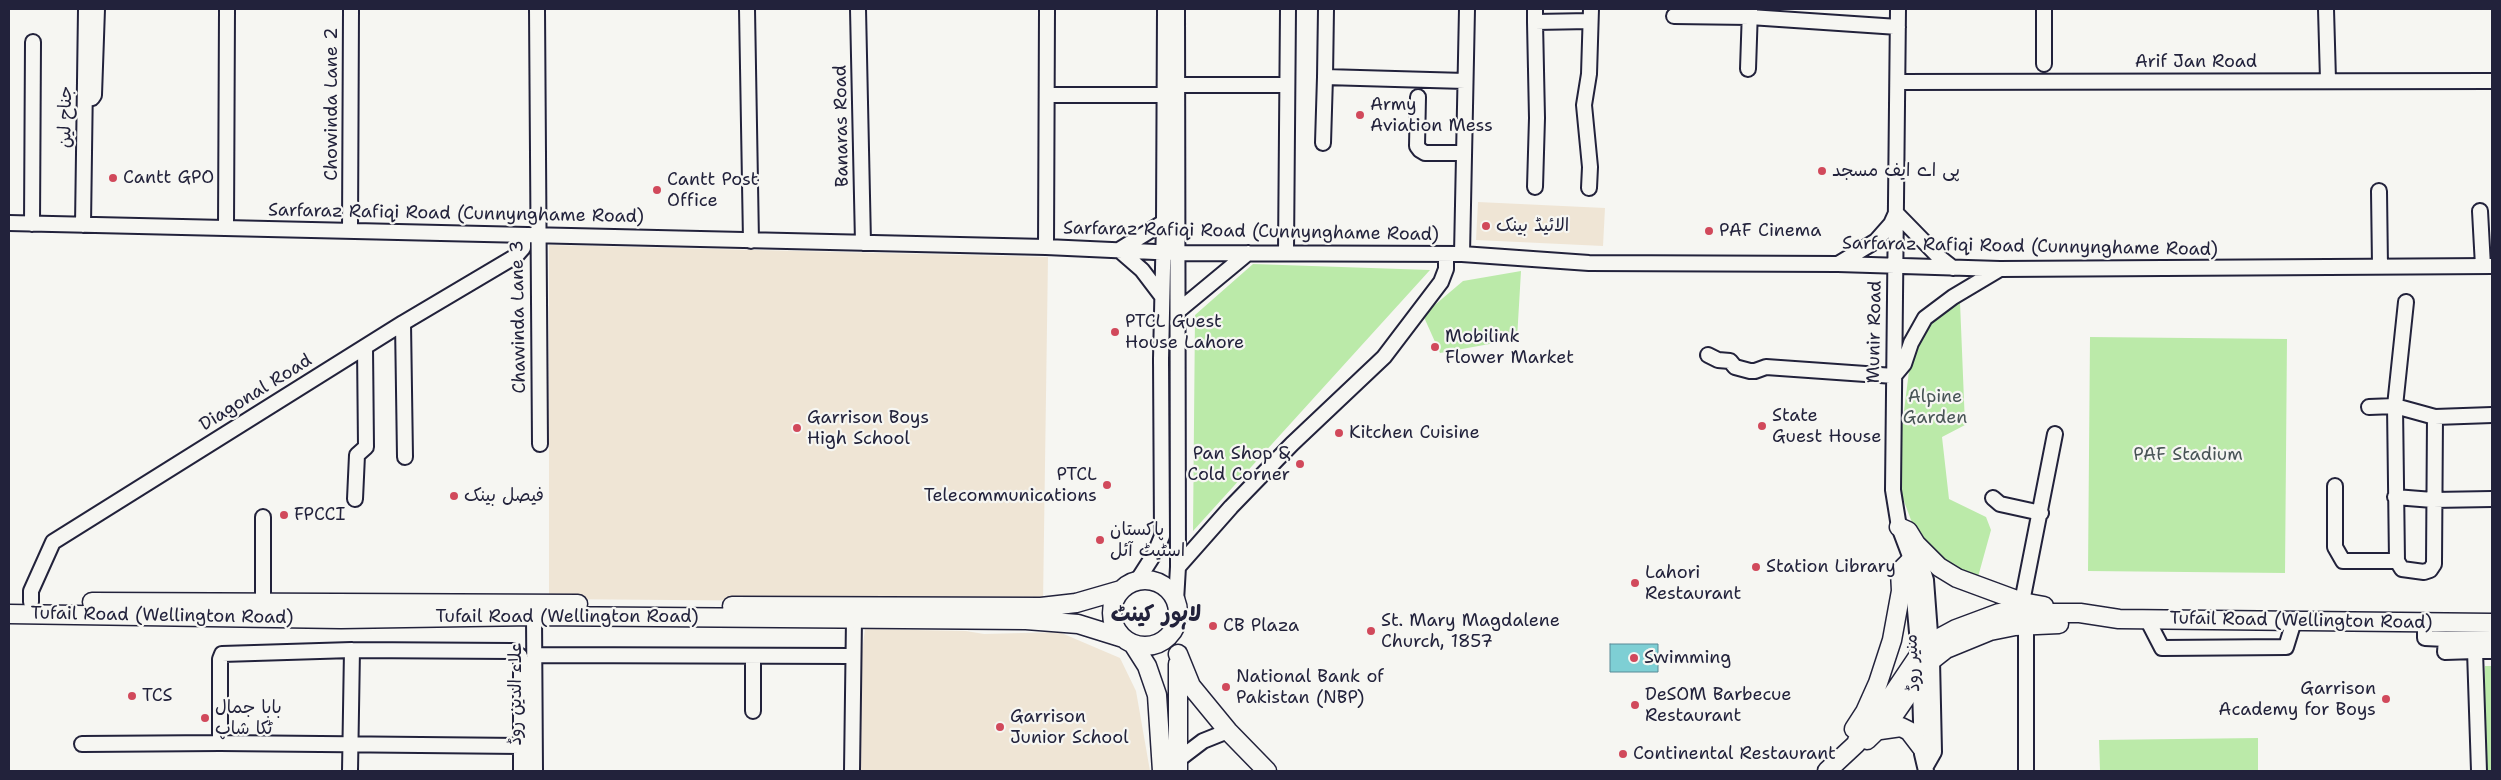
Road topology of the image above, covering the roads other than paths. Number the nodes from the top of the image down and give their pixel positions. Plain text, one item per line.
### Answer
1 (227, 9) edge
2 (351, 9) edge
3 (537, 9) edge
4 (747, 9) edge
5 (858, 9) edge
6 (1047, 9) edge
7 (1165, 9) edge
8 (1177, 9) edge
9 (1288, 9) edge
10 (1326, 9) edge
11 (1467, 9) edge
12 (1898, 9) edge
13 (2044, 9) edge
14 (2326, 9) edge
15 (92, 10) edge
16 (1750, 13) edge
17 (1535, 15) edge
18 (1591, 15) edge
19 (1674, 16) dead end
20 (1898, 27) junction
21 (33, 42) dead end
22 (2044, 64) dead end
23 (1748, 69) dead end
24 (1325, 77) junction
25 (2328, 80) junction
26 (1465, 81) junction
27 (2492, 81) edge
28 (1899, 82) junction
29 (1177, 85) junction
30 (1287, 85) junction
31 (1047, 94) junction
32 (1164, 94) junction
33 (1418, 97) dead end
34 (1323, 143) dead end
35 (1464, 153) junction
36 (1535, 187) dead end
37 (1589, 188) dead end
38 (2379, 191) dead end
39 (2480, 211) dead end
40 (1896, 213) junction
41 (1164, 222) junction
42 (9, 223) edge
43 (32, 224) junction
44 (82, 225) junction
45 (226, 227) junction
46 (350, 230) junction
47 (530, 236) junction
48 (751, 241) junction
49 (863, 243) junction
50 (1046, 247) junction
51 (1119, 250) junction
52 (1170, 252) junction
53 (1286, 252) junction
54 (1248, 253) junction
55 (1446, 254) junction
56 (1462, 254) junction
57 (1838, 264) junction
58 (1895, 266) junction
59 (2380, 266) junction
60 (2488, 266) edge
61 (1953, 268) junction
62 (2000, 269) junction
63 (1161, 295) junction
64 (2406, 302) dead end
65 (1178, 311) junction
66 (403, 323) junction
67 (366, 347) junction
68 (1708, 355) dead end
69 (1894, 376) junction
70 (2369, 406) dead end
71 (2395, 406) junction
72 (2492, 415) edge
73 (2435, 418) junction
74 (2056, 434) dead end
75 (540, 444) dead end
76 (405, 457) dead end
77 (2334, 486) dead end
78 (2395, 497) junction
79 (1994, 498) dead end
80 (355, 499) dead end
81 (2492, 499) edge
82 (2433, 500) junction
83 (2041, 513) junction
84 (263, 517) dead end
85 (1899, 527) junction
86 (2397, 561) junction
87 (1912, 562) junction
88 (1178, 567) junction
89 (1137, 581) junction
90 (1121, 590) junction
91 (1176, 601) junction
92 (9, 602) edge
93 (31, 602) junction
94 (2022, 602) junction
95 (263, 603) junction
96 (2063, 612) junction
97 (9, 614) edge
98 (534, 616) junction
99 (2109, 618) junction
100 (854, 619) junction
101 (2147, 619) junction
102 (2294, 621) junction
103 (2425, 623) junction
104 (2492, 623) edge
105 (1176, 626) junction
106 (2026, 626) junction
107 (2446, 639) junction
108 (2492, 639) edge
109 (1128, 641) junction
110 (347, 650) junction
111 (2475, 651) junction
112 (2492, 651) edge
113 (1927, 653) junction
114 (1178, 654) junction
115 (534, 655) junction
116 (753, 656) junction
117 (852, 656) junction
118 (1920, 675) junction
119 (753, 711) dead end
120 (1880, 730) junction
121 (1228, 731) junction
122 (220, 743) junction
123 (82, 744) dead end
124 (346, 744) junction
125 (1856, 744) junction
126 (520, 746) junction
127 (1922, 748) junction
128 (1178, 765) edge
129 (1926, 769) edge
130 (1829, 770) edge
131 (342, 771) edge
132 (350, 771) edge
133 (521, 771) edge
134 (535, 771) edge
135 (852, 771) edge
136 (1162, 771) edge
137 (1267, 771) edge
138 (2026, 771) edge
139 (2479, 771) edge

1 - 45 street
2 - 46 street, Chowinda Lane 2
3 - 47 street, Chawinda Lane 3
4 - 48 street
5 - 49 street, Banaras Road
6 - 31 street
7 - 32 street
8 - 29 street
9 - 30 street
10 - 24 street
11 - 26 street
12 - 20 street, Munir Road
13 - 22 street
14 - 25 street
15 - 44 street, جناح لین
16 - 19 street
16 - 20 street
16 - 23 street
17 - 18 street
17 - 36 street
18 - 37 street
20 - 28 street, Munir Road
21 - 43 street
24 - 26 street
24 - 34 street
25 - 27 street, Arif Jan Road
25 - 28 street, Arif Jan Road
26 - 35 street
28 - 40 street, Munir Road
29 - 30 street
29 - 52 street
30 - 53 street
31 - 32 street
31 - 50 street
32 - 41 street
33 - 35 street
35 - 56 street
38 - 59 street
39 - 60 street
40 - 57 street
40 - 58 street, Munir Road
40 - 61 street
41 - 51 street
41 - 52 street
42 - 43 street, Sarfaraz Rafiqi Road (Cunnynghame Road)
43 - 44 street, Sarfaraz Rafiqi Road (Cunnynghame Road)
44 - 45 street, Sarfaraz Rafiqi Road (Cunnynghame Road)
45 - 46 street, Sarfaraz Rafiqi Road (Cunnynghame Road)
46 - 47 street, Sarfaraz Rafiqi Road (Cunnynghame Road)
47 - 48 street, Sarfaraz Rafiqi Road (Cunnynghame Road)
47 - 66 street, Diagonal Road
47 - 75 street, Chawinda Lane 3
48 - 49 street, Sarfaraz Rafiqi Road (Cunnynghame Road)
49 - 50 street, Sarfaraz Rafiqi Road (Cunnynghame Road)
50 - 51 street, Sarfaraz Rafiqi Road (Cunnynghame Road)
51 - 52 street, Sarfaraz Rafiqi Road (Cunnynghame Road)
51 - 63 street
52 - 54 street, Sarfaraz Rafiqi Road (Cunnynghame Road)
52 - 63 street
52 - 65 street
53 - 54 street, Sarfaraz Rafiqi Road (Cunnynghame Road)
53 - 55 street, Sarfaraz Rafiqi Road (Cunnynghame Road)
54 - 65 street
55 - 56 street, Sarfaraz Rafiqi Road (Cunnynghame Road)
55 - 88 street
56 - 57 street, Sarfaraz Rafiqi Road (Cunnynghame Road)
57 - 58 street, Sarfaraz Rafiqi Road (Cunnynghame Road)
58 - 61 street, Sarfaraz Rafiqi Road (Cunnynghame Road)
58 - 69 street, Munir Road
59 - 60 street, Sarfaraz Rafiqi Road (Cunnynghame Road)
59 - 62 street, Sarfaraz Rafiqi Road (Cunnynghame Road)
61 - 62 street, Sarfaraz Rafiqi Road (Cunnynghame Road)
62 - 69 street
63 - 89 street
64 - 71 street
65 - 88 street
66 - 67 street, Diagonal Road
66 - 76 street
67 - 80 street
67 - 93 street, Diagonal Road
68 - 69 street
69 - 85 street, Munir Road
70 - 71 street
71 - 73 street
71 - 78 street
72 - 73 street
73 - 82 street
74 - 83 street
77 - 86 street
78 - 82 street
78 - 86 street
79 - 83 street
81 - 82 street
82 - 86 street
83 - 94 street
84 - 95 street
85 - 87 street, Munir Road
85 - 94 main road
87 - 113 street, Munir Road
87 - 130 main road
88 - 91 street
89 - 90 main road
89 - 91 main road
90 - 95 main road, Tufail Road (Wellington Road)
90 - 109 main road
91 - 105 main road
92 - 93 main road, Tufail Road (Wellington Road)
93 - 95 main road, Tufail Road (Wellington Road)
94 - 96 main road
96 - 99 main road, Tufail Road (Wellington Road)
96 - 113 main road, Tufail Road (Wellington Road)
97 - 98 main road, Tufail Road (Wellington Road)
98 - 100 main road, Tufail Road (Wellington Road)
98 - 115 street, علاء الدین روڈ
99 - 101 main road, Tufail Road (Wellington Road)
99 - 106 main road, Tufail Road (Wellington Road)
100 - 109 main road, Tufail Road (Wellington Road)
100 - 117 street
101 - 102 main road, Tufail Road (Wellington Road)
101 - 102 street
102 - 103 main road, Tufail Road (Wellington Road)
103 - 104 main road, Tufail Road (Wellington Road)
103 - 107 street
105 - 109 main road
105 - 114 main road
106 - 113 main road, Tufail Road (Wellington Road)
106 - 138 street
107 - 108 street
107 - 111 street
109 - 136 main road
110 - 122 street
110 - 124 street
110 - 126 street
111 - 112 street
111 - 139 street
113 - 118 main road, Tufail Road (Wellington Road)
113 - 125 main road
113 - 129 street, منیر روڈ
114 - 121 main road
114 - 128 main road
115 - 116 street
115 - 134 street, علاء الدین روڈ
116 - 117 street
116 - 119 street
117 - 135 street
118 - 120 main road, Tufail Road (Wellington Road)
118 - 127 street
120 - 125 main road
120 - 127 main road
121 - 128 street
121 - 137 main road
122 - 123 street
122 - 124 street
124 - 126 street
124 - 131 street
124 - 132 street
125 - 130 main road
126 - 133 street
127 - 129 street

